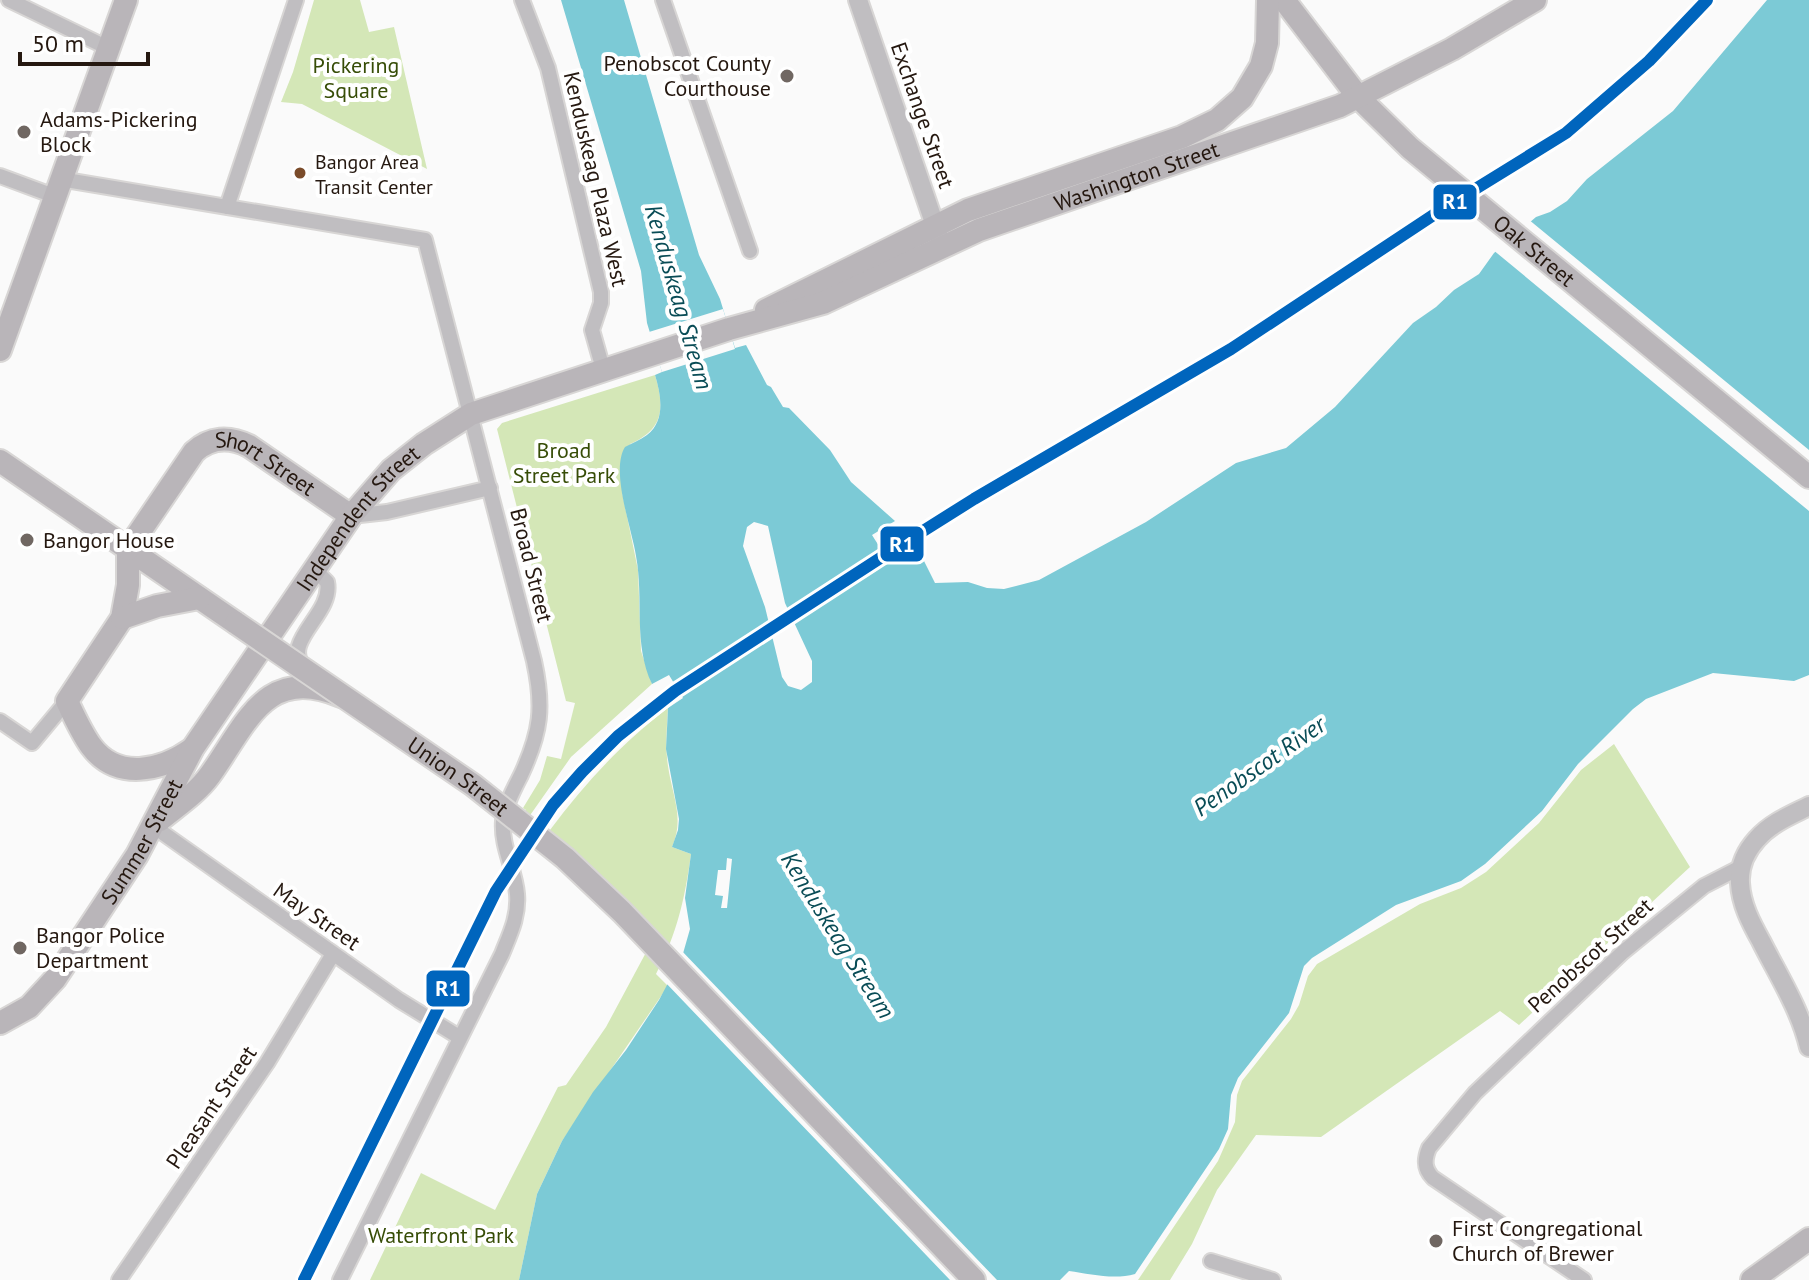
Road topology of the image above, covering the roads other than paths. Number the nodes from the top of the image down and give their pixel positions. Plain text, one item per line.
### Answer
1 (9, 0) edge
2 (126, 0) edge
3 (296, 0) edge
4 (522, 0) edge
5 (663, 0) edge
6 (858, 0) edge
7 (1268, 0) edge
8 (1284, 0) edge
9 (1535, 0) edge
10 (108, 48) junction
11 (1359, 98) junction
12 (0, 176) edge
13 (57, 187) junction
14 (227, 207) junction
15 (938, 236) junction
16 (750, 251) dead end
17 (0, 350) edge
18 (603, 369) junction
19 (471, 414) junction
20 (0, 461) edge
21 (1809, 477) edge
22 (490, 488) junction
23 (351, 516) junction
24 (128, 549) junction
25 (315, 570) junction
26 (199, 598) junction
27 (122, 618) junction
28 (264, 644) joint
29 (347, 699) junction
30 (67, 701) junction
31 (0, 721) edge
32 (193, 748) junction
33 (507, 806) junction
34 (1809, 806) edge
35 (153, 826) junction
36 (1741, 867) junction
37 (333, 954) junction
38 (0, 1023) edge
39 (459, 1037) junction
40 (1809, 1047) edge
41 (1809, 1239) edge
42 (1211, 1261) dead end
43 (119, 1280) edge
44 (340, 1280) edge
45 (974, 1280) edge
46 (1273, 1280) edge
47 (1584, 1280) edge
48 (1752, 1280) edge

1 - 10 street
2 - 10 main road
3 - 14 street
4 - 18 street, Kenduskeag Plaza West
5 - 16 street
6 - 15 street, Exchange Street
7 - 15 main road, Washington Street
8 - 11 main road, Oak Street
9 - 11 main road, Washington Street
10 - 13 main road
11 - 15 main road, Washington Street
11 - 21 main road, Oak Street
12 - 13 street
13 - 14 street
13 - 17 main road
14 - 19 street, Broad Street
15 - 18 main road, Washington Street
18 - 19 main road, Washington Street
19 - 22 street, Broad Street
19 - 23 main road, Independent Street
20 - 24 main road, Union Street
22 - 23 street
22 - 33 street, Broad Street
23 - 24 main road, Short Street
23 - 25 main road, Independent Street
24 - 26 main road, Union Street
24 - 27 main road
25 - 28 main road, Independent Street
25 - 33 street
26 - 27 main road
26 - 29 main road, Union Street, bridge
27 - 30 main road
28 - 32 main road, Summer Street
29 - 35 main road
29 - 45 main road, Union Street, bridge
30 - 31 street
30 - 32 main road
32 - 35 main road, Summer Street
33 - 39 street
34 - 36 street
35 - 37 street, May Street
35 - 38 main road, Summer Street
36 - 40 street
36 - 47 street, Penobscot Street
37 - 39 street, May Street
37 - 43 street, Pleasant Street
39 - 44 street
41 - 48 main road
42 - 46 street

